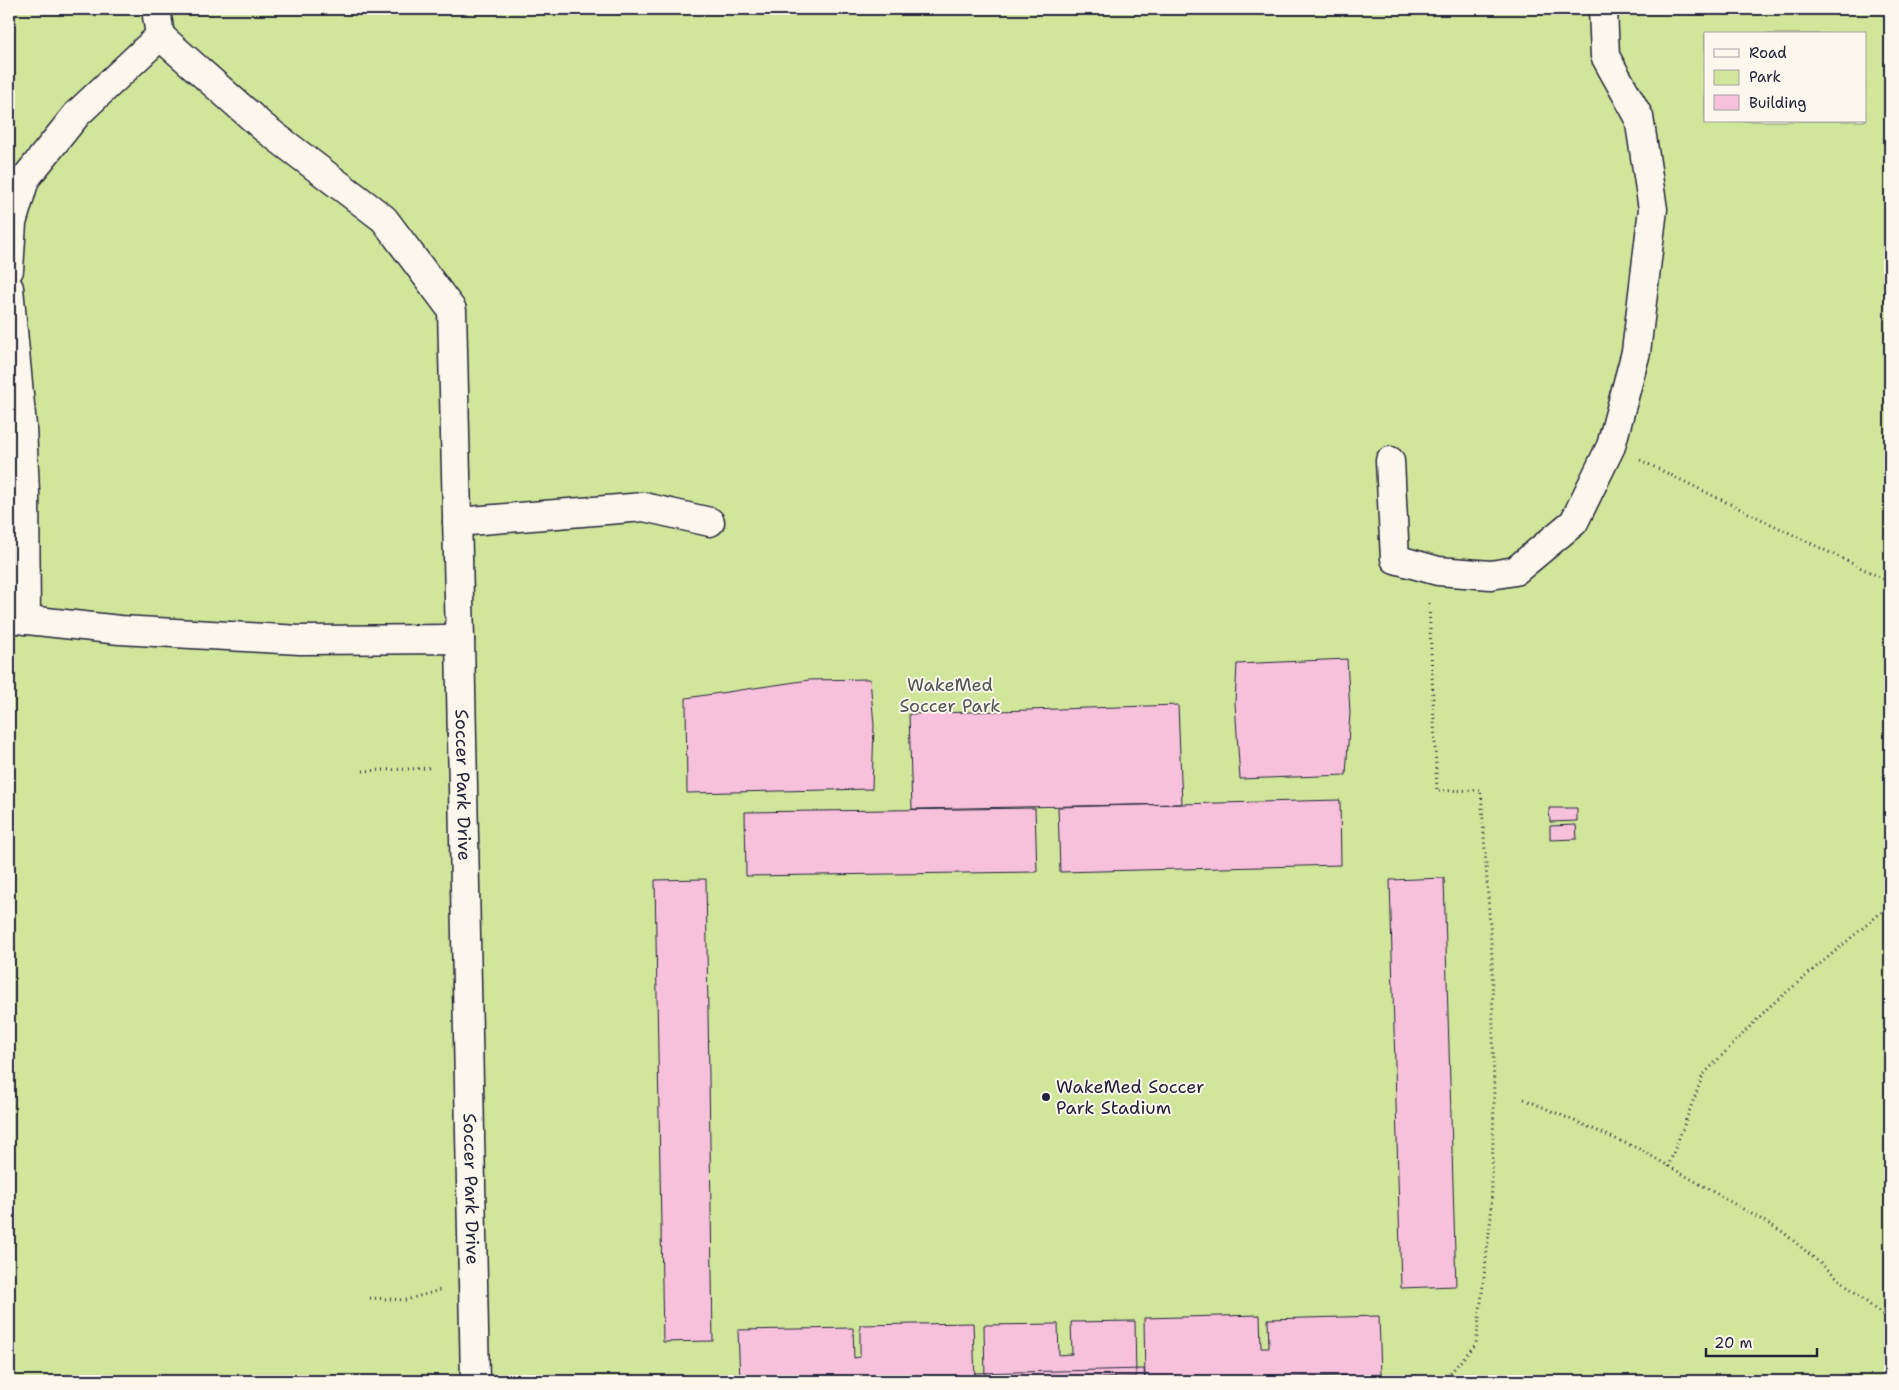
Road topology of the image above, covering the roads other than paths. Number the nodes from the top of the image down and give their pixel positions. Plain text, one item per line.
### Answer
1 (156, 9) edge
2 (1603, 9) edge
3 (160, 36) junction
4 (9, 270) edge
5 (9, 288) edge
6 (1390, 461) dead end
7 (457, 522) junction
8 (710, 522) dead end
9 (17, 619) edge
10 (460, 639) junction
11 (475, 1381) edge

1 - 3 street
2 - 6 street
3 - 4 street
3 - 7 street, Soccer Park Drive
5 - 9 street
7 - 8 street
7 - 10 street, Soccer Park Drive
9 - 10 street
10 - 11 street, Soccer Park Drive

